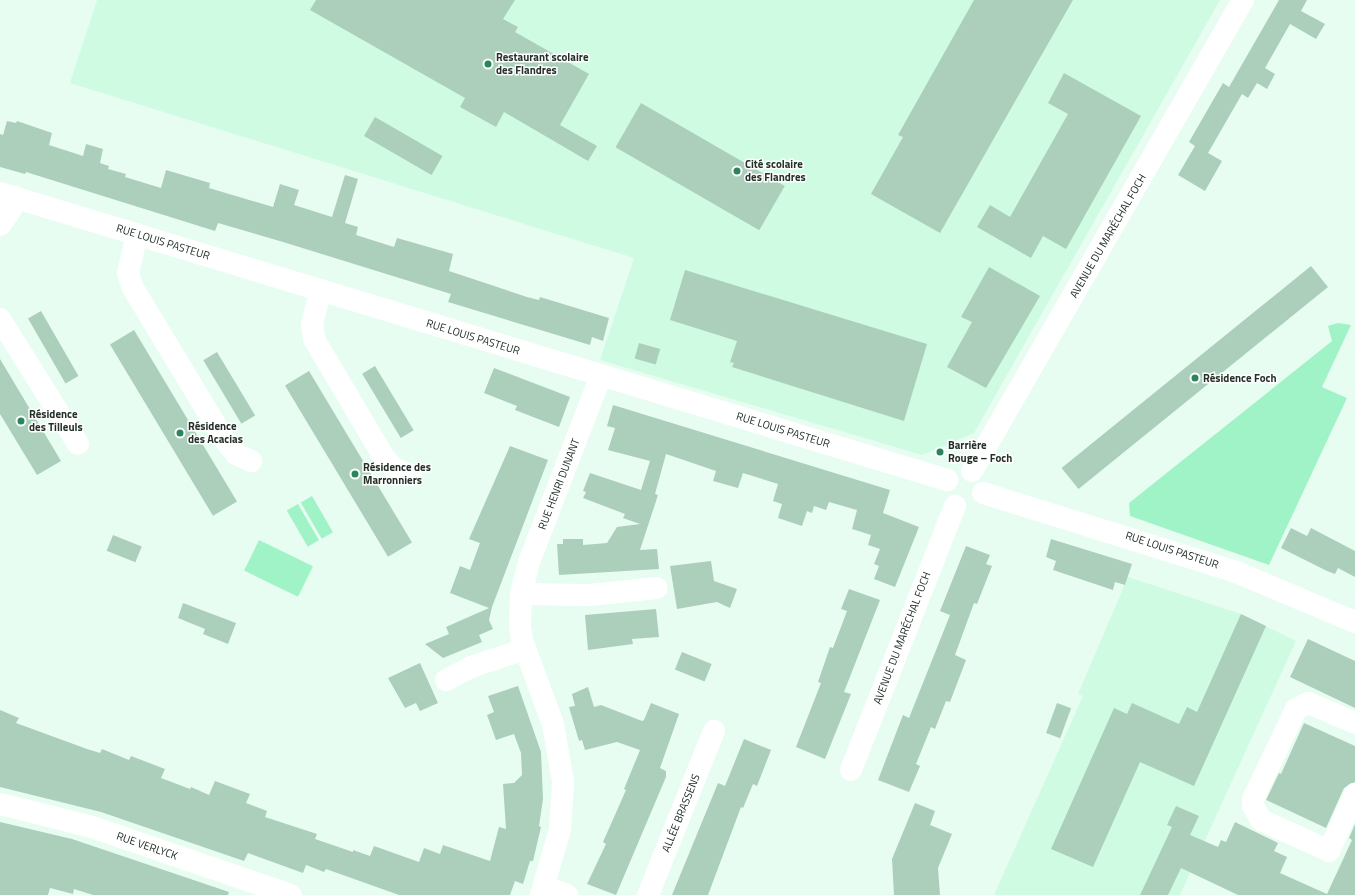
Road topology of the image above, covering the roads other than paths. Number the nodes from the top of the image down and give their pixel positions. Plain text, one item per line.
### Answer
1 (1243, 0) edge
2 (8, 195) edge
3 (0, 225) edge
4 (137, 234) junction
5 (321, 290) junction
6 (0, 319) edge
7 (601, 375) junction
8 (78, 444) dead end
9 (251, 461) dead end
10 (972, 471) junction
11 (411, 475) dead end
12 (946, 480) junction
13 (983, 492) junction
14 (955, 506) junction
15 (658, 588) dead end
16 (521, 594) junction
17 (1355, 622) edge
18 (525, 649) junction
19 (446, 680) dead end
20 (1355, 723) edge
21 (714, 731) dead end
22 (851, 770) dead end
23 (1355, 794) edge
24 (0, 804) edge
25 (542, 890) edge
26 (291, 895) edge
27 (567, 895) edge
28 (648, 895) edge

1 - 10 street, AVENUE DU MARÉCHAL FOCH
2 - 3 street
2 - 4 street, RUE LOUIS PASTEUR
4 - 5 street, RUE LOUIS PASTEUR
4 - 9 street
5 - 7 street, RUE LOUIS PASTEUR
5 - 11 street
6 - 8 street
7 - 12 street, RUE LOUIS PASTEUR
7 - 16 street, RUE HENRI DUNANT
10 - 12 street
10 - 13 street
12 - 14 street
13 - 14 street
13 - 17 street, RUE LOUIS PASTEUR
14 - 22 street, AVENUE DU MARÉCHAL FOCH
15 - 16 street
16 - 18 street, RUE HENRI DUNANT
18 - 19 street
18 - 25 street, RUE HENRI DUNANT
20 - 23 street
21 - 28 street, ALLÉE BRASSENS
24 - 26 street, RUE VERLYCK
25 - 27 street

